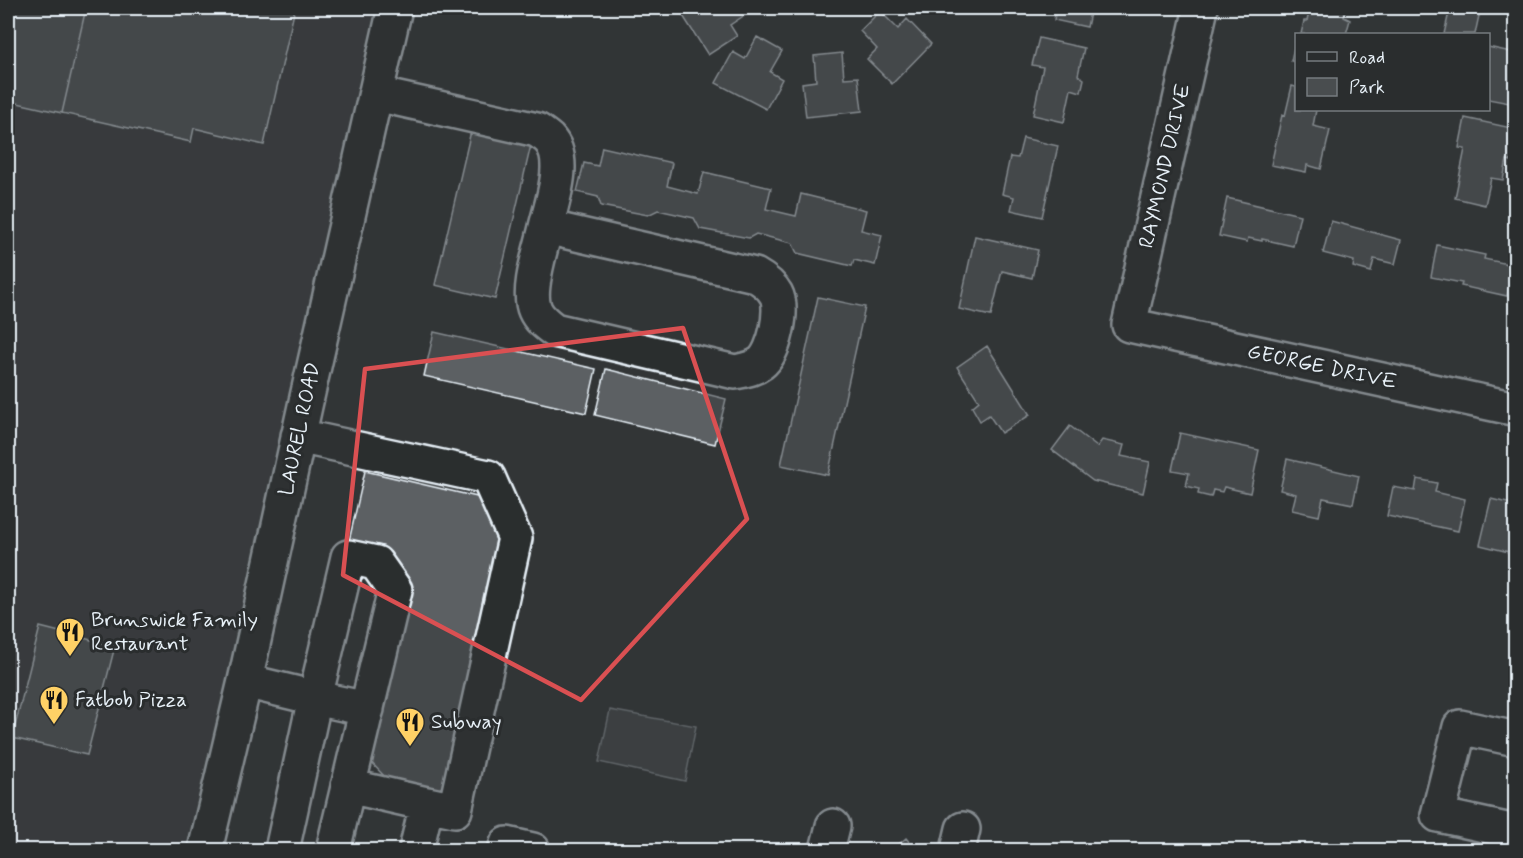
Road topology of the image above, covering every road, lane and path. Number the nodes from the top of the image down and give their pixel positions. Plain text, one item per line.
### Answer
1 (395, 8) edge
2 (1201, 8) edge
3 (376, 94) junction
4 (546, 227) junction
5 (1129, 325) joint
6 (1515, 409) edge
7 (298, 436) junction
8 (245, 681) junction
9 (315, 698) junction
10 (367, 709) junction
11 (1515, 739) edge
12 (348, 786) junction
13 (427, 804) junction
14 (1515, 832) edge
15 (205, 850) edge
16 (282, 850) edge
17 (333, 850) edge
18 (416, 850) edge
19 (505, 850) edge
20 (534, 850) edge

1 - 3 street, LAUREL ROAD
2 - 5 street, RAYMOND DRIVE
3 - 4 street
3 - 7 street, LAUREL ROAD
4 - 4 street
5 - 6 street, GEORGE DRIVE
7 - 8 street, LAUREL ROAD
7 - 13 street
8 - 9 street
8 - 15 street, LAUREL ROAD
9 - 10 street
9 - 10 street
9 - 16 street
10 - 12 street
11 - 14 street
12 - 13 street
12 - 17 street
13 - 18 street
19 - 20 street

